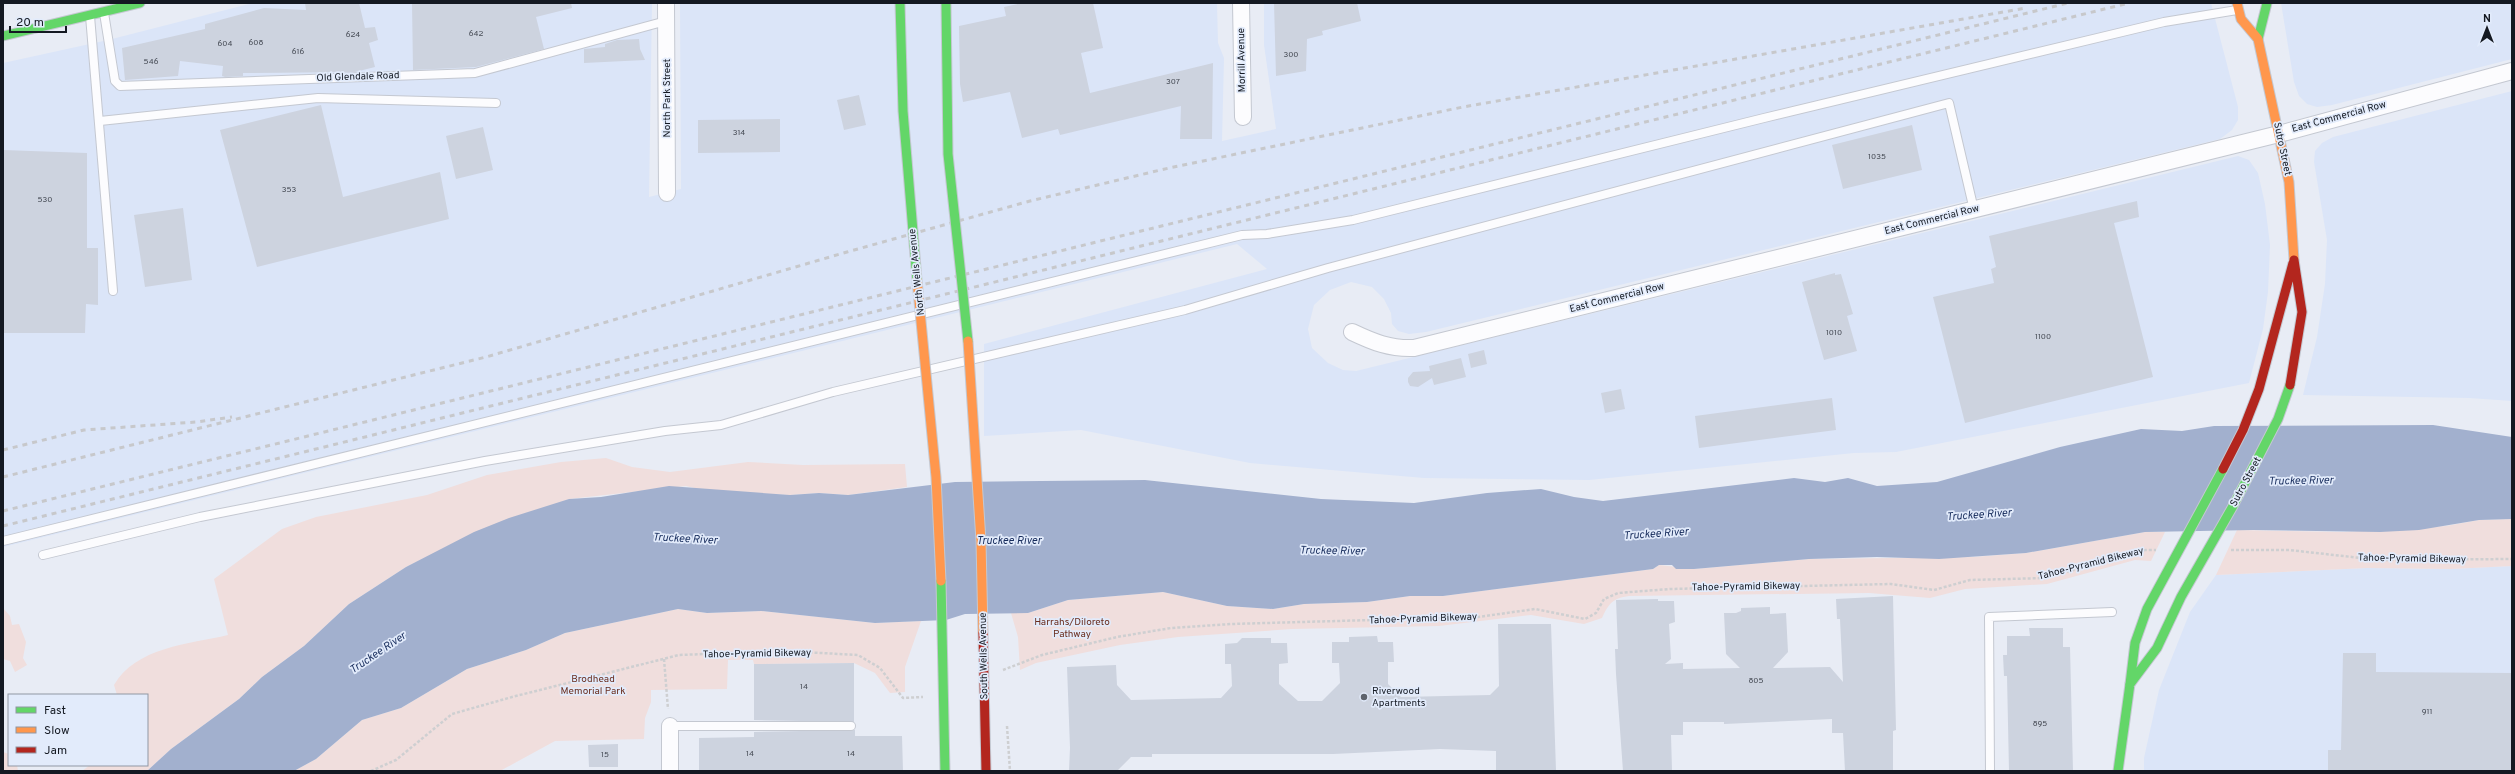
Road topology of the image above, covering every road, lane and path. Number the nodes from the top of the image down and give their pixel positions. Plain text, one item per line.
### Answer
1 (140, 3) edge
2 (666, 3) edge
3 (900, 3) edge
4 (946, 3) edge
5 (1241, 3) edge
6 (2267, 3) edge
7 (2237, 7) edge
8 (104, 12) junction
9 (90, 15) junction
10 (666, 21) junction
11 (3, 36) edge
12 (2258, 39) junction
13 (2512, 71) edge
14 (496, 103) dead end
15 (1243, 117) dead end
16 (100, 121) junction
17 (2279, 134) junction
18 (667, 193) dead end
19 (1974, 210) junction
20 (2294, 260) junction
21 (113, 291) dead end
22 (1352, 332) dead end
23 (3, 541) edge
24 (2160, 550) dead end
25 (2229, 550) dead end
26 (43, 555) dead end
27 (2512, 559) edge
28 (2112, 612) dead end
29 (664, 659) junction
30 (998, 671) dead end
31 (2130, 684) junction
32 (929, 697) dead end
33 (670, 726) junction
34 (851, 726) dead end
35 (371, 771) edge
36 (670, 771) edge
37 (945, 771) edge
38 (986, 771) edge
39 (1990, 771) edge
40 (2118, 771) edge

1 - 8 main road
2 - 10 street, North Park Street
3 - 37 main road, North Wells Avenue, bridge
4 - 38 main road, South Wells Avenue, bridge
5 - 15 street, Morrill Avenue
6 - 12 main road, Sutro Street
7 - 12 main road, Sutro Street
7 - 23 lane
8 - 9 main road
8 - 10 lane, Old Glendale Road
9 - 11 main road
9 - 16 lane
10 - 18 street, North Park Street
12 - 17 main road, Sutro Street
13 - 17 street, East Commercial Row
14 - 16 lane
16 - 21 lane
17 - 19 street, East Commercial Row
17 - 20 main road, Sutro Street
19 - 22 street, East Commercial Row
19 - 26 lane
20 - 31 main road, Sutro Street, bridge
20 - 31 main road, Sutro Street, bridge
24 - 30 path, Tahoe-Pyramid Bikeway
25 - 27 path, Tahoe-Pyramid Bikeway
28 - 39 lane
29 - 32 path, Tahoe-Pyramid Bikeway
29 - 33 path
29 - 35 path, Tahoe-Pyramid Bikeway
31 - 40 main road, Sutro Street
33 - 34 lane
33 - 36 street

